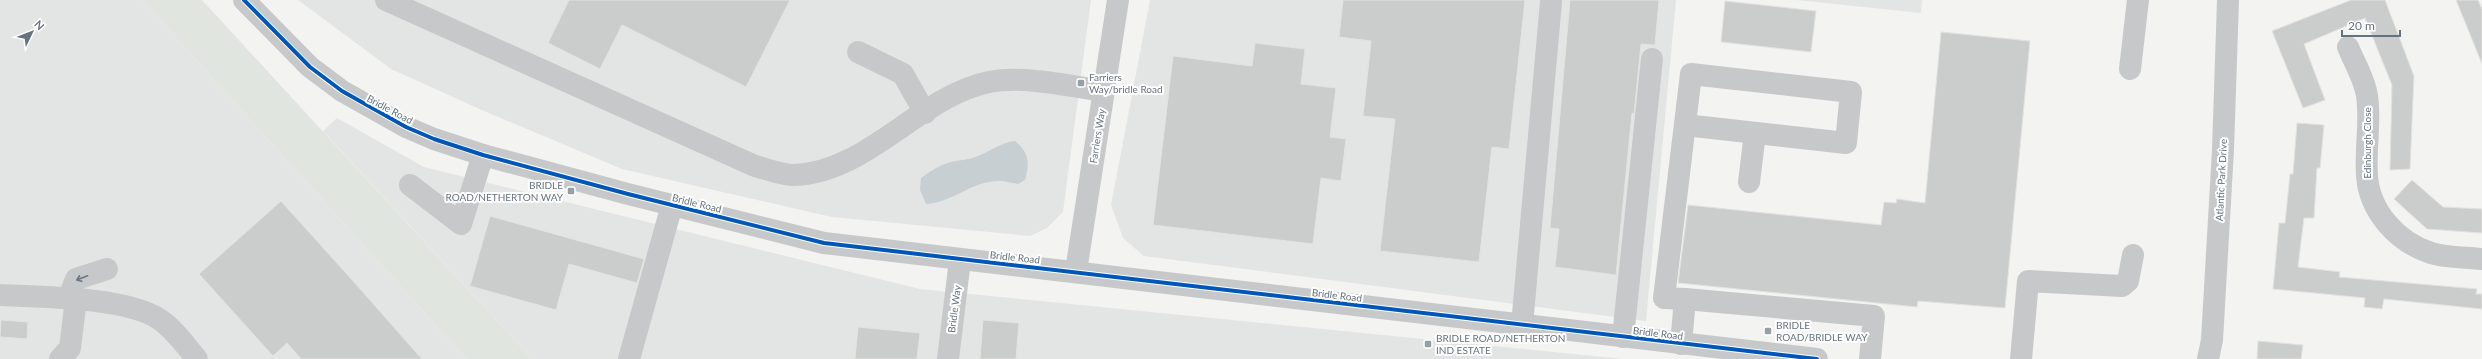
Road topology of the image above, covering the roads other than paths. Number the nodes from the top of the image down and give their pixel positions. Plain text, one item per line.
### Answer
1 (244, 0) edge
2 (386, 0) edge
3 (1118, 0) edge
4 (2138, 0) edge
5 (2228, 0) edge
6 (1551, 2) dead end
7 (2348, 48) dead end
8 (858, 52) dead end
9 (1652, 59) dead end
10 (2130, 69) dead end
11 (1104, 90) junction
12 (925, 112) junction
13 (1685, 125) junction
14 (1755, 133) junction
15 (483, 155) junction
16 (1749, 182) dead end
17 (410, 185) dead end
18 (672, 205) junction
19 (2133, 255) dead end
20 (2482, 259) edge
21 (960, 260) junction
22 (107, 269) dead end
23 (1076, 272) junction
24 (0, 295) edge
25 (72, 299) junction
26 (1685, 299) junction
27 (1522, 325) junction
28 (1623, 337) junction
29 (1681, 344) junction
30 (1727, 354) edge
31 (60, 359) edge
32 (197, 359) edge
33 (629, 359) edge
34 (948, 359) edge
35 (1817, 359) edge
36 (1870, 359) edge
37 (2021, 359) edge
38 (2208, 359) edge

1 - 15 street, Bridle Road
2 - 12 street
3 - 11 street, Farriers Way
4 - 10 street
5 - 38 street, Atlantic Park Drive
6 - 27 street
7 - 20 street, Edinburgh Close
8 - 12 street
9 - 28 street
11 - 12 street
11 - 23 street, Farriers Way
13 - 14 street
13 - 14 street
13 - 26 street
14 - 16 street
15 - 17 street
15 - 18 street, Bridle Road
18 - 21 street, Bridle Road
18 - 33 street
19 - 37 street
21 - 23 street, Bridle Road
21 - 34 street, Bridle Way
22 -> 25 street
23 - 27 street, Bridle Road
24 - 25 street
25 - 31 street
25 - 32 street
26 - 29 street
26 - 36 street
27 - 28 street, Bridle Road
28 - 29 street, Bridle Road
29 - 30 street, Bridle Road
30 - 35 street, Bridle Road

